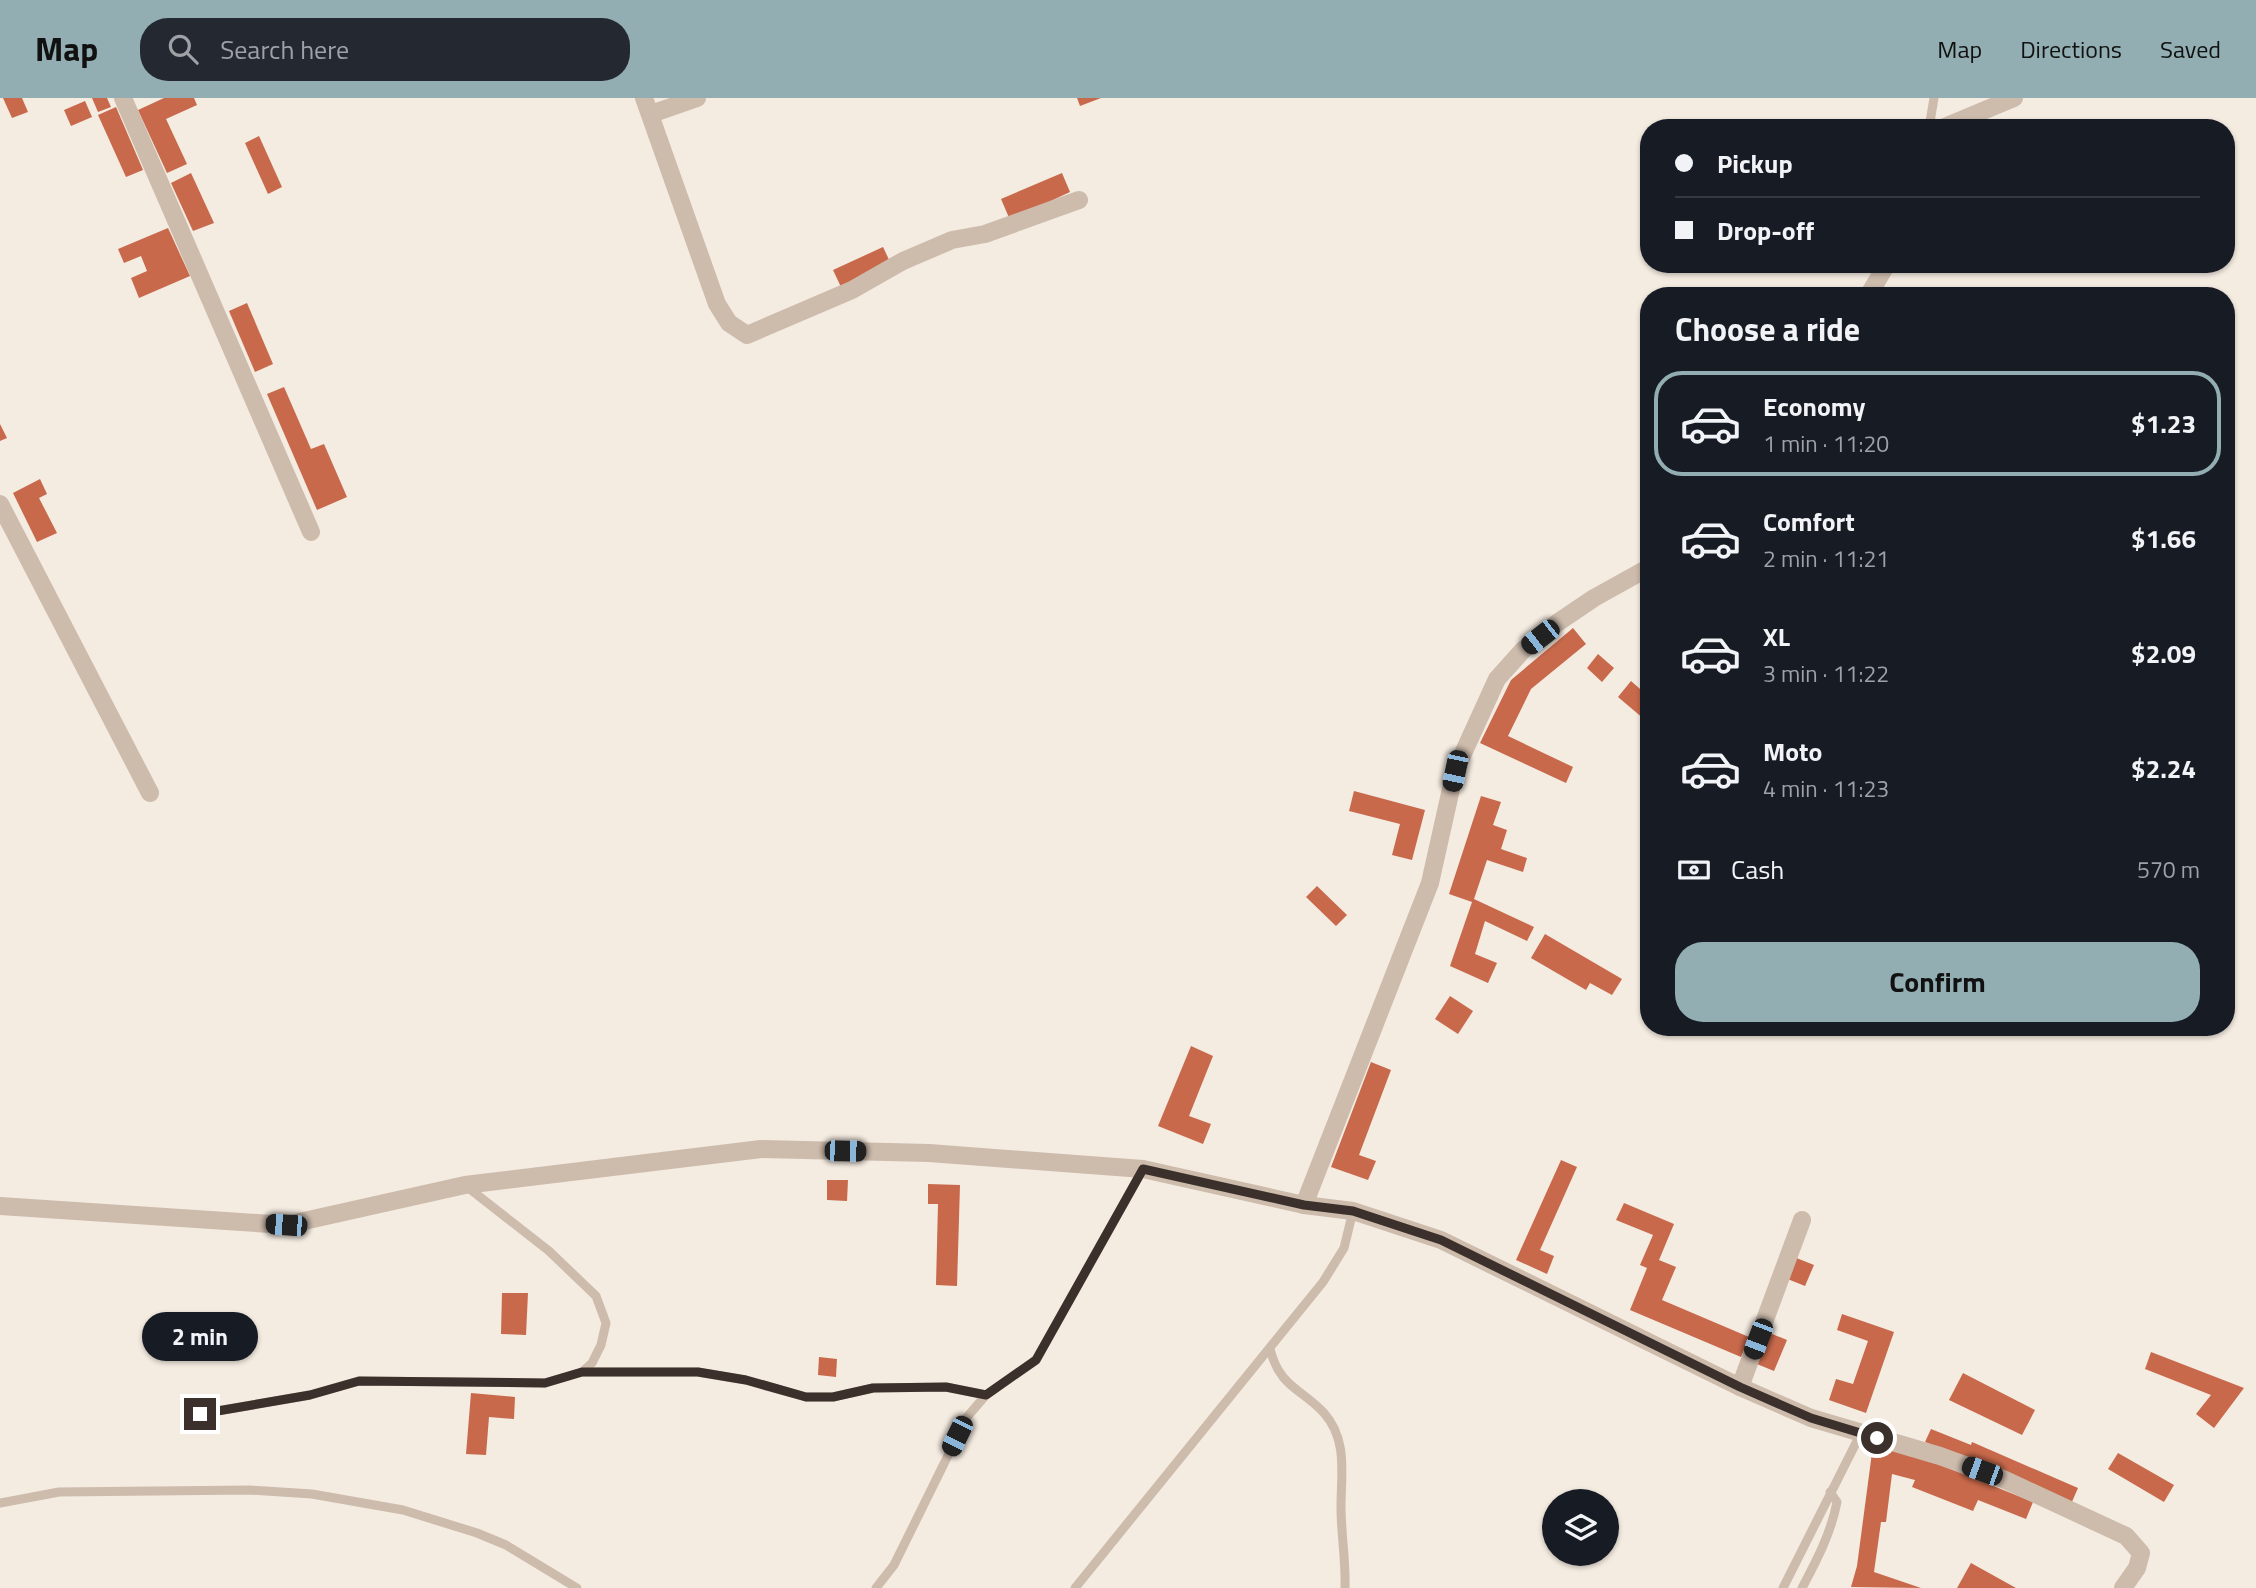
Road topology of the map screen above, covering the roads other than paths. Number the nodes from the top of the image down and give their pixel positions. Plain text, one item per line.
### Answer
1 (123, 98) edge
2 (697, 98) edge
3 (1934, 98) edge
4 (2014, 98) edge
5 (647, 106) edge
6 (1930, 119) edge
7 (1964, 119) edge
8 (1079, 200) dead end
9 (0, 504) edge
10 (311, 532) dead end
11 (1640, 572) edge
12 (150, 793) dead end
13 (1143, 1169) junction
14 (465, 1185) junction
15 (1304, 1205) junction
16 (0, 1206) edge
17 (1353, 1211) junction
18 (1802, 1220) dead end
19 (1270, 1349) junction
20 (582, 1372) junction
21 (1740, 1387) junction
22 (986, 1395) junction
23 (200, 1414) dead end
24 (1861, 1433) junction
25 (1830, 1492) junction
26 (0, 1503) edge
27 (577, 1588) edge
28 (876, 1588) edge
29 (1075, 1588) edge
30 (1345, 1588) edge
31 (1783, 1588) edge
32 (1802, 1588) edge
33 (2123, 1588) edge

1 - 10 street
2 - 5 street
3 - 6 lane
4 - 7 street
5 - 8 street
9 - 12 street
11 - 15 street
13 - 14 street
13 - 15 street
13 - 22 lane
14 - 16 street
14 - 20 lane
15 - 17 street
17 - 19 lane
17 - 21 street
18 - 21 street
19 - 29 lane
19 - 30 lane
20 - 22 lane
20 - 23 lane
21 - 24 street
22 - 28 lane
24 - 25 lane
24 - 33 street
25 - 31 lane
25 - 32 lane
26 - 27 lane

